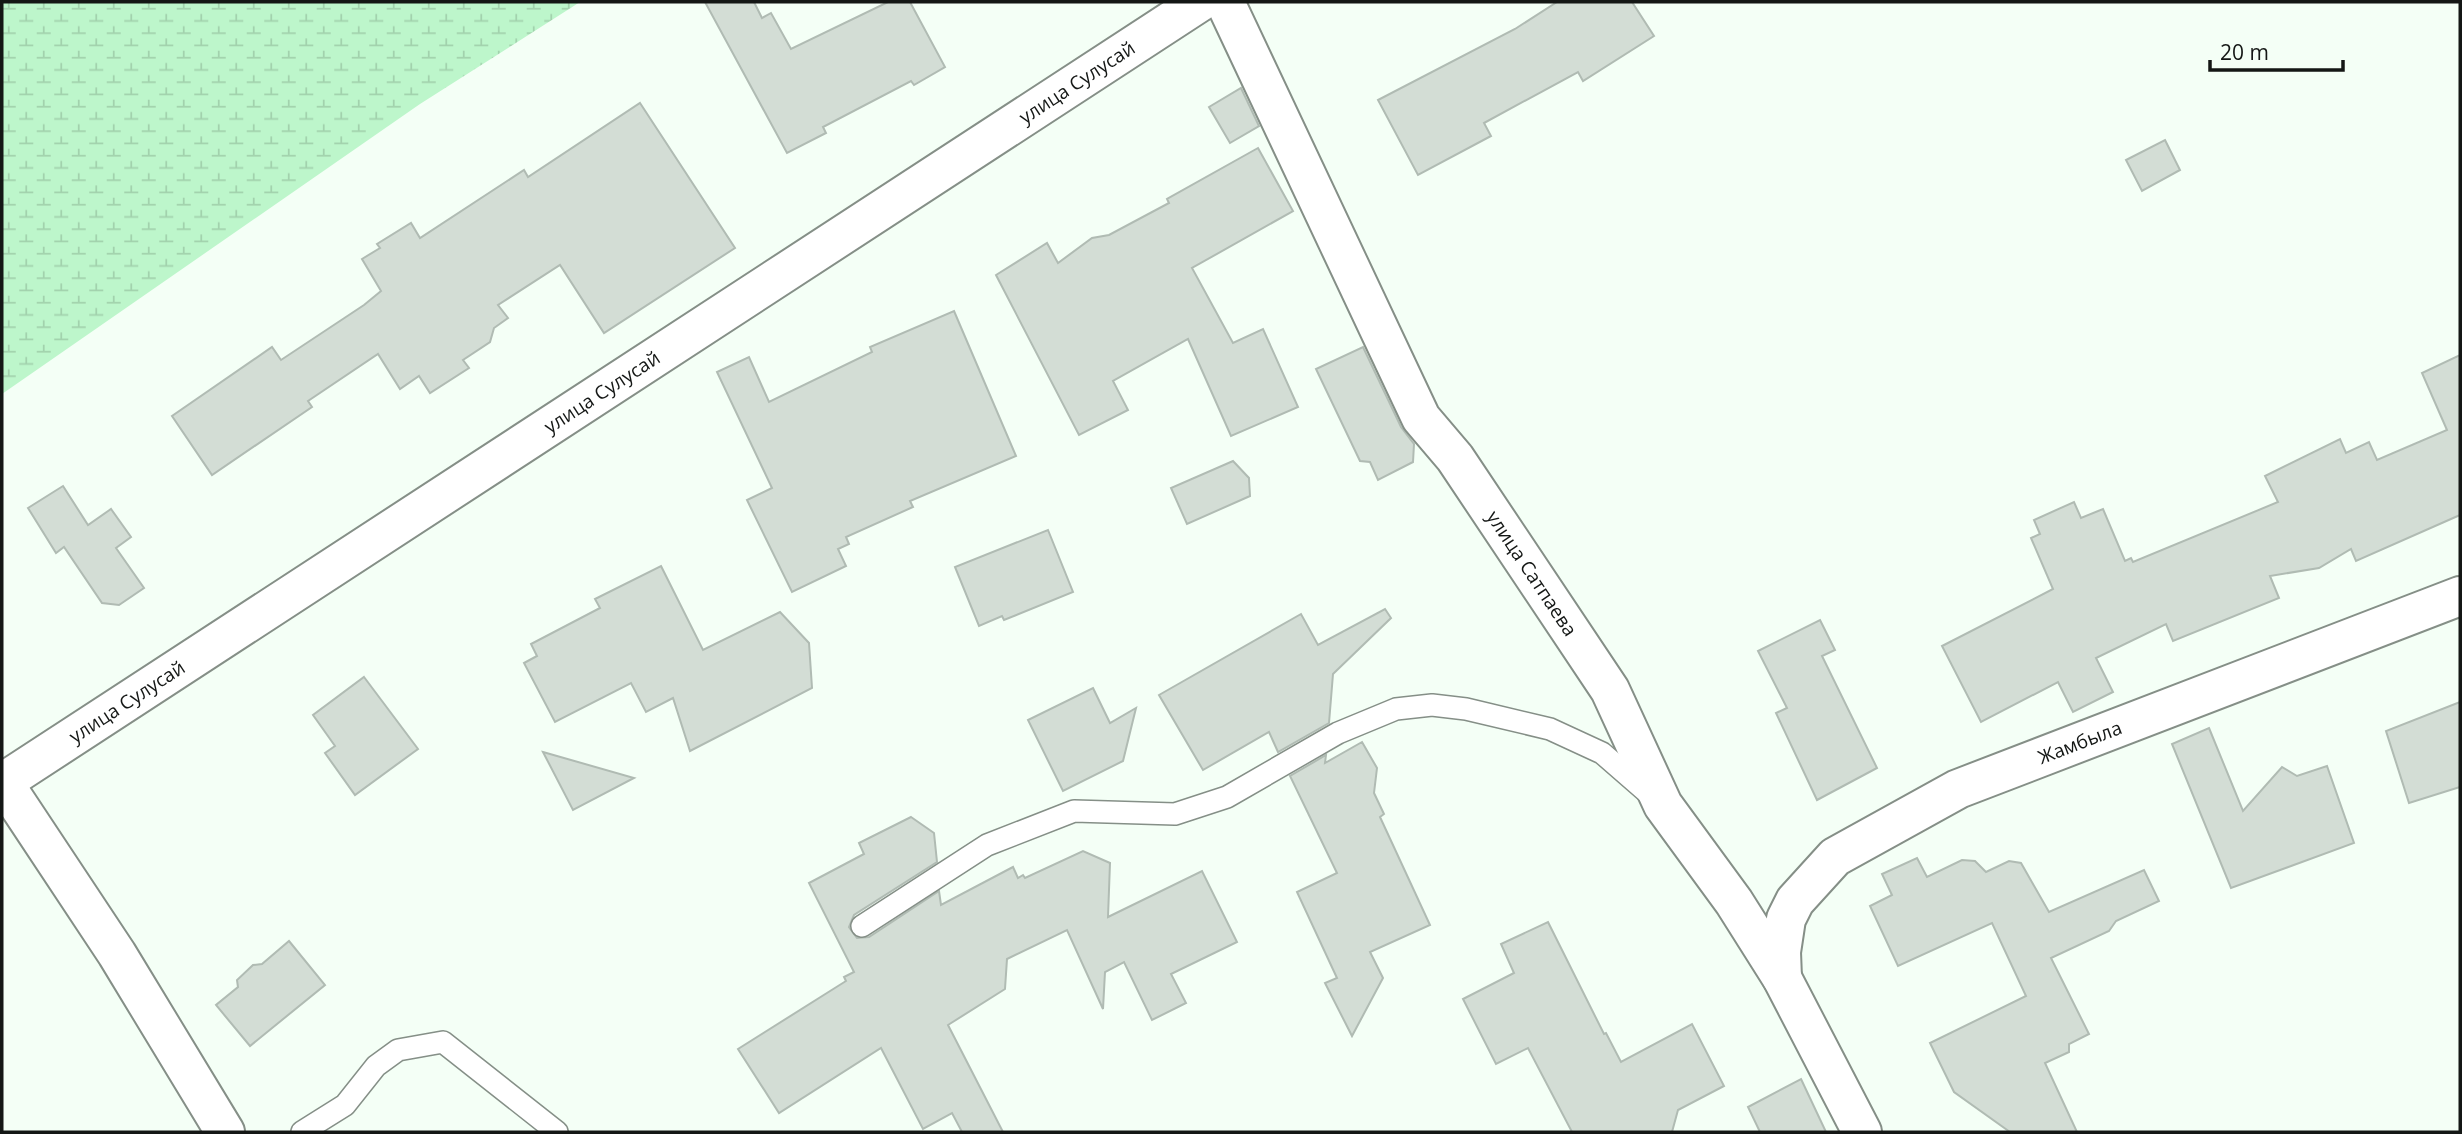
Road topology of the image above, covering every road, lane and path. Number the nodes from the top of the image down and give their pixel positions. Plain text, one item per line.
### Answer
1 (1200, 2) edge
2 (1225, 2) edge
3 (2460, 596) edge
4 (2, 783) edge
5 (1663, 806) junction
6 (862, 926) dead end
7 (1782, 978) junction
8 (225, 1132) edge
9 (302, 1132) edge
10 (557, 1132) edge
11 (1861, 1132) edge

1 - 4 street, улица Сулусай
2 - 5 street, улица Сатпаева
3 - 7 street, Жамбыла
4 - 8 street
5 - 6 lane
5 - 7 street, улица Сатпаева
7 - 11 street, улица Сатпаева
9 - 10 lane

